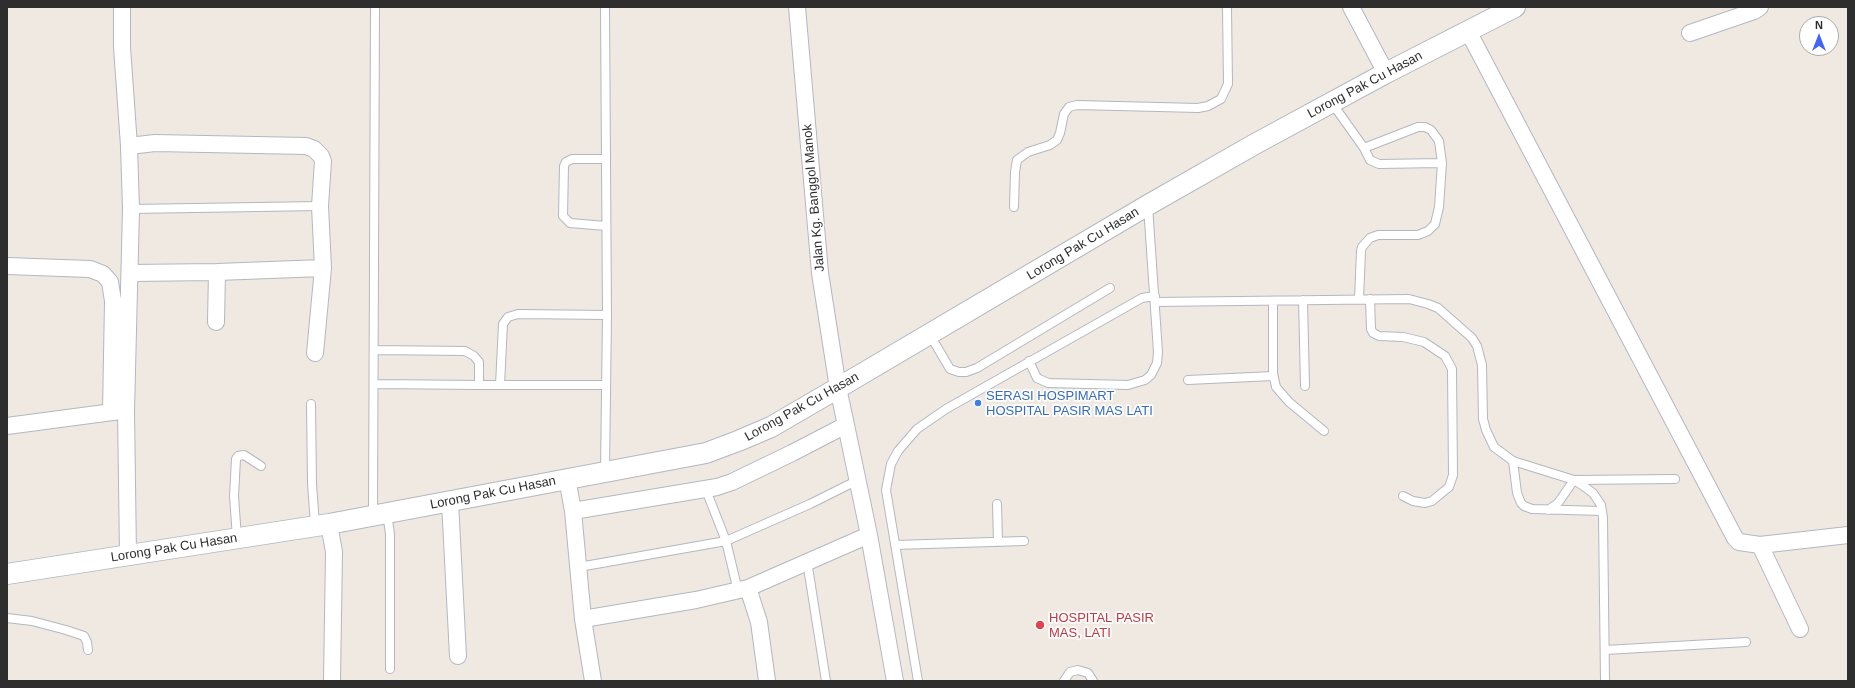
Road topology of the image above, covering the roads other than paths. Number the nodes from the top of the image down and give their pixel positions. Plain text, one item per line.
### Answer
1 (122, 7) edge
2 (375, 7) edge
3 (605, 7) edge
4 (798, 7) edge
5 (1227, 7) edge
6 (1350, 7) edge
7 (1514, 7) edge
8 (1760, 7) edge
9 (1468, 31) junction
10 (1690, 33) dead end
11 (1386, 73) junction
12 (1332, 103) junction
13 (129, 146) junction
14 (1364, 148) junction
15 (605, 159) junction
16 (1442, 163) junction
17 (1148, 205) junction
18 (320, 206) junction
19 (1014, 207) dead end
20 (131, 209) junction
21 (606, 226) junction
22 (7, 266) edge
23 (323, 268) junction
24 (217, 272) junction
25 (130, 273) junction
26 (1110, 288) dead end
27 (1155, 299) junction
28 (1359, 299) junction
29 (1370, 299) junction
30 (120, 300) junction
31 (1303, 300) junction
32 (1273, 301) junction
33 (607, 315) junction
34 (216, 322) dead end
35 (930, 334) junction
36 (375, 350) junction
37 (315, 353) dead end
38 (1029, 361) junction
39 (1273, 376) junction
40 (1188, 380) dead end
41 (375, 384) junction
42 (479, 385) junction
43 (500, 385) junction
44 (606, 385) junction
45 (1305, 386) dead end
46 (838, 388) junction
47 (310, 404) dead end
48 (119, 411) junction
49 (846, 425) junction
50 (7, 426) edge
51 (1324, 432) dead end
52 (1513, 461) junction
53 (260, 466) dead end
54 (605, 472) junction
55 (568, 478) junction
56 (1675, 479) dead end
57 (858, 480) junction
58 (1574, 480) junction
59 (706, 490) junction
60 (1403, 496) dead end
61 (450, 502) junction
62 (997, 504) dead end
63 (1548, 510) junction
64 (573, 511) junction
65 (1602, 511) junction
66 (380, 514) junction
67 (322, 525) junction
68 (869, 535) junction
69 (1848, 535) edge
70 (237, 538) junction
71 (1024, 541) dead end
72 (726, 542) junction
73 (998, 542) junction
74 (895, 545) junction
75 (1760, 545) junction
76 (128, 554) junction
77 (807, 561) junction
78 (578, 567) junction
79 (7, 574) edge
80 (743, 589) junction
81 (7, 618) edge
82 (583, 619) junction
83 (1800, 628) dead end
84 (1746, 642) dead end
85 (88, 650) dead end
86 (1605, 650) junction
87 (458, 656) dead end
88 (390, 670) dead end
89 (332, 681) edge
90 (593, 681) edge
91 (767, 681) edge
92 (826, 681) edge
93 (894, 681) edge
94 (918, 681) edge
95 (1064, 681) edge
96 (1093, 681) edge
97 (1605, 681) edge

1 - 13 street
2 - 36 lane
3 - 15 lane
4 - 46 street, Jalan Kg. Banggol Manok
5 - 19 lane
6 - 11 street
7 - 9 street, Lorong Pak Cu Hasan
8 - 10 street
9 - 11 street, Lorong Pak Cu Hasan
9 - 75 street
11 - 12 street, Lorong Pak Cu Hasan
12 - 14 lane
12 - 17 street, Lorong Pak Cu Hasan
13 - 18 street
13 - 20 street
14 - 16 lane
14 - 16 lane
15 - 21 lane
15 - 21 lane
16 - 28 lane
17 - 27 lane
17 - 35 street, Lorong Pak Cu Hasan
18 - 20 lane
18 - 23 street
20 - 25 street
21 - 33 lane
22 - 30 street
23 - 24 street
23 - 37 street
24 - 25 street
24 - 34 street
25 - 30 street
26 - 35 lane
27 - 32 lane
27 - 38 lane
27 - 38 lane
28 - 29 lane
28 - 31 lane
29 - 52 lane
29 - 60 lane
30 - 48 street
31 - 32 lane
31 - 45 lane
32 - 39 lane
33 - 43 lane
33 - 44 lane
35 - 46 street, Lorong Pak Cu Hasan
36 - 41 lane
36 - 42 lane
38 - 74 lane
39 - 40 lane
39 - 51 lane
41 - 42 lane
41 - 66 lane
42 - 43 lane
43 - 44 lane
44 - 54 lane
46 - 49 street, Jalan Kg. Banggol Manok
46 - 54 street, Lorong Pak Cu Hasan
47 - 67 lane
48 - 50 street
48 - 76 street
49 - 57 street, Jalan Kg. Banggol Manok
49 - 59 street
52 - 58 lane
52 - 63 lane
53 - 70 lane
54 - 55 street, Lorong Pak Cu Hasan
55 - 61 street, Lorong Pak Cu Hasan
55 - 64 street
56 - 58 lane
57 - 68 street, Jalan Kg. Banggol Manok
57 - 72 lane
58 - 63 lane
58 - 65 lane
59 - 64 street
59 - 72 lane
61 - 66 street, Lorong Pak Cu Hasan
61 - 87 street
62 - 73 lane
63 - 65 lane
64 - 78 street
65 - 86 lane
66 - 67 street, Lorong Pak Cu Hasan
66 - 88 lane
67 - 70 street, Lorong Pak Cu Hasan
67 - 89 street
68 - 77 street
68 - 93 street, Jalan Kg. Banggol Manok
69 - 75 street
70 - 76 street, Lorong Pak Cu Hasan
71 - 73 lane
72 - 78 lane
72 - 80 lane
73 - 74 lane
74 - 94 lane
75 - 83 street
76 - 79 street, Lorong Pak Cu Hasan
77 - 80 street
77 - 92 lane
78 - 82 street
80 - 82 street
80 - 91 street
81 - 85 lane
82 - 90 street
84 - 86 lane
86 - 97 lane
95 - 96 lane

